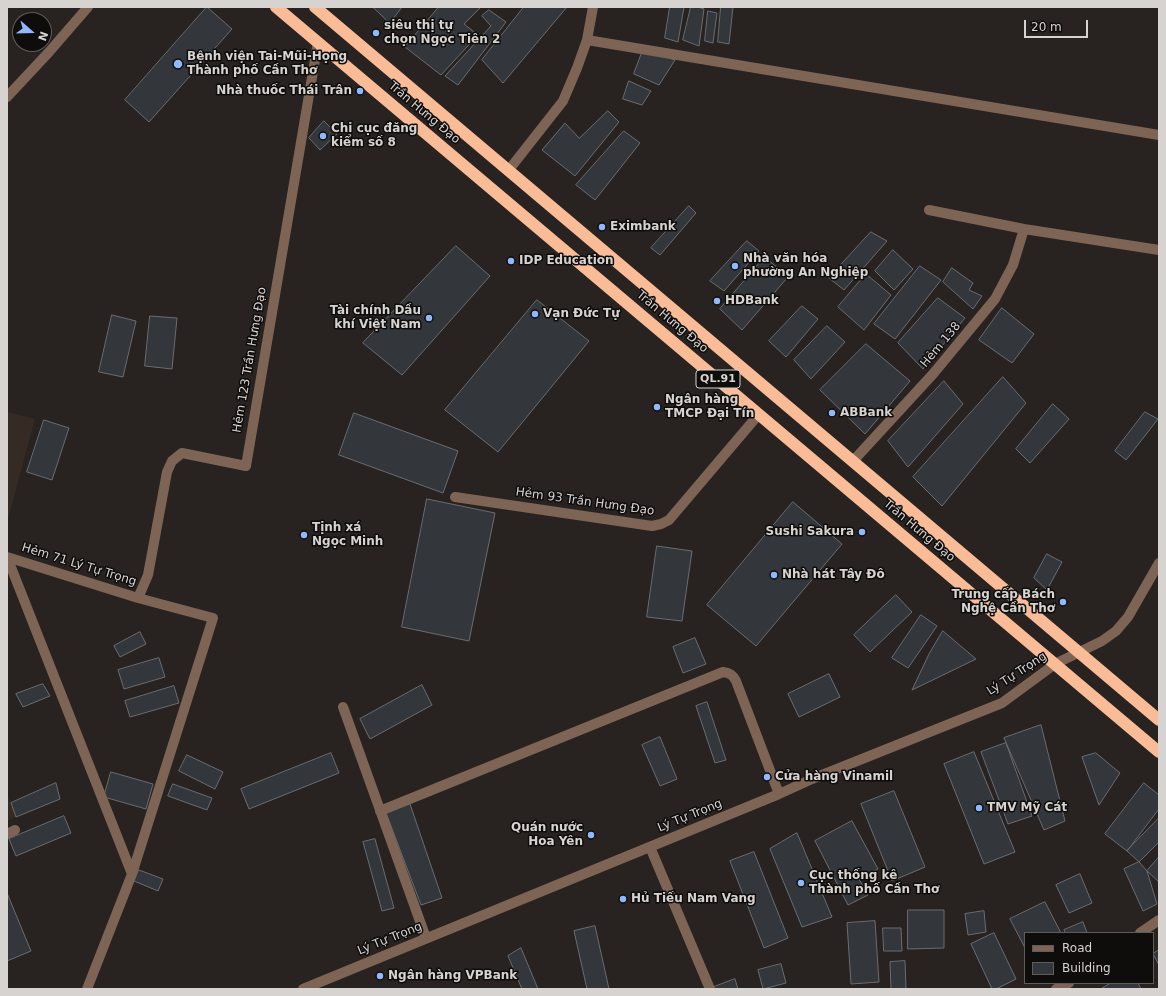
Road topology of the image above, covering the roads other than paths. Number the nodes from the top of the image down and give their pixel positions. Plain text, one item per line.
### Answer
1 (88, 7) edge
2 (276, 7) edge
3 (315, 7) edge
4 (593, 7) edge
5 (587, 40) junction
6 (318, 42) junction
7 (7, 97) edge
8 (1158, 132) edge
9 (508, 171) junction
10 (929, 210) dead end
11 (1024, 229) junction
12 (1159, 250) edge
13 (759, 414) junction
14 (852, 461) junction
15 (454, 497) dead end
16 (7, 557) edge
17 (1159, 563) edge
18 (138, 598) junction
19 (1078, 652) junction
20 (1055, 664) junction
21 (343, 707) dead end
22 (1159, 720) edge
23 (1159, 752) edge
24 (779, 794) junction
25 (380, 811) junction
26 (650, 847) junction
27 (132, 874) junction
28 (1159, 920) edge
29 (1141, 932) edge
30 (426, 938) junction
31 (1066, 984) edge
32 (87, 989) edge
33 (303, 989) edge
34 (710, 989) edge
35 (1056, 989) edge

1 - 7 street
2 - 6 highway, Trần Hưng Đạo / QL.91
3 - 9 highway, Trần Hưng Đạo / QL.91
4 - 5 street
5 - 8 street
5 - 9 street
6 - 13 highway, Trần Hưng Đạo / QL.91
6 - 18 street, Hẻm 123 Trần Hưng Đạo
9 - 14 highway, Trần Hưng Đạo / QL.91
10 - 11 street
11 - 12 street
11 - 14 street, Hẻm 138
13 - 15 street, Hẻm 93 Trần Hưng Đạo
13 - 20 highway, Trần Hưng Đạo / QL.91
14 - 19 highway, Trần Hưng Đạo / QL.91
16 - 18 street, Hẻm 71 Lý Tự Trọng
16 - 27 street, Hẻm 71 Lý Tự Trọng
17 - 19 street, Lý Tự Trọng
18 - 27 street, Hẻm 71 Lý Tự Trọng
19 - 20 street, Lý Tự Trọng
19 - 22 highway, Trần Hưng Đạo / QL.91
20 - 23 highway, Trần Hưng Đạo / QL.91
20 - 24 street, Lý Tự Trọng
21 - 25 street
24 - 25 street
24 - 26 street, Lý Tự Trọng
25 - 30 street
26 - 30 street, Lý Tự Trọng
26 - 34 street
27 - 32 street, Hẻm 71 Lý Tự Trọng
28 - 29 street
30 - 33 street, Lý Tự Trọng
31 - 35 street

